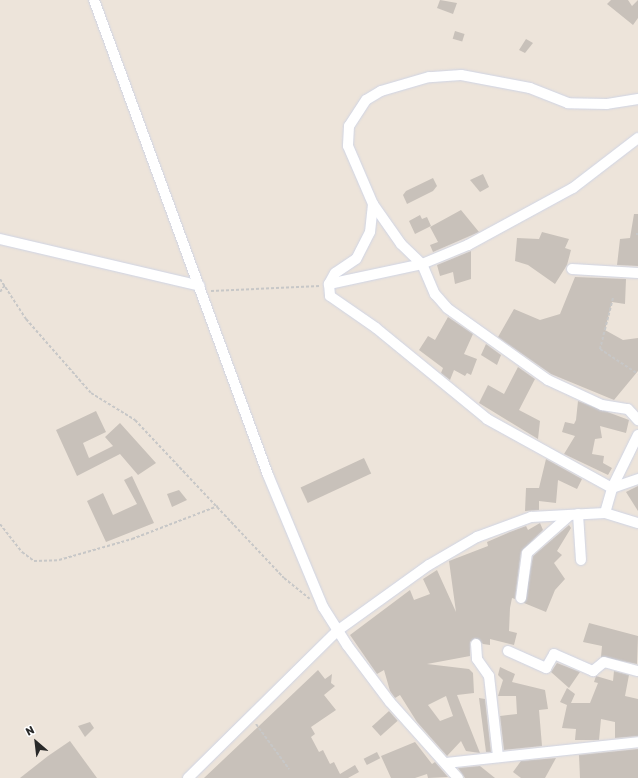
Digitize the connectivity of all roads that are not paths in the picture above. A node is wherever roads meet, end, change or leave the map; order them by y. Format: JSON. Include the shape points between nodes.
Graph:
{"nodes":[{"id":1,"x":94,"y":0,"type":"edge"},
{"id":2,"x":638,"y":99,"type":"edge"},
{"id":3,"x":638,"y":138,"type":"edge"},
{"id":4,"x":373,"y":204,"type":"junction"},
{"id":5,"x":0,"y":239,"type":"edge"},
{"id":6,"x":422,"y":264,"type":"junction"},
{"id":7,"x":572,"y":269,"type":"dead end"},
{"id":8,"x":638,"y":273,"type":"edge"},
{"id":9,"x":329,"y":284,"type":"junction"},
{"id":10,"x":201,"y":288,"type":"junction"},
{"id":11,"x":638,"y":420,"type":"edge"},
{"id":12,"x":638,"y":436,"type":"edge"},
{"id":13,"x":638,"y":479,"type":"edge"},
{"id":14,"x":612,"y":488,"type":"junction"},
{"id":15,"x":605,"y":513,"type":"junction"},
{"id":16,"x":574,"y":515,"type":"junction"},
{"id":17,"x":638,"y":523,"type":"edge"},
{"id":18,"x":581,"y":560,"type":"dead end"},
{"id":19,"x":521,"y":598,"type":"dead end"},
{"id":20,"x":337,"y":631,"type":"junction"},
{"id":21,"x":476,"y":644,"type":"dead end"},
{"id":22,"x":508,"y":651,"type":"dead end"},
{"id":23,"x":638,"y":671,"type":"edge"},
{"id":24,"x":638,"y":742,"type":"edge"},
{"id":25,"x":498,"y":756,"type":"junction"},
{"id":26,"x":446,"y":763,"type":"junction"},
{"id":27,"x":188,"y":778,"type":"edge"},
{"id":28,"x":458,"y":778,"type":"edge"}],
"edges":[{"from":1,"to":10,"type":"street"},
{"from":2,"to":4,"type":"street","via":[[607,104],[568,103],[530,88],[461,75],[397,84],[366,100],[349,126],[348,146]]},
{"from":3,"to":6,"type":"street","via":[[573,188],[468,245]]},
{"from":4,"to":6,"type":"street","via":[[401,244]]},
{"from":4,"to":9,"type":"street","via":[[370,232],[359,253],[335,274]]},
{"from":5,"to":10,"type":"street"},
{"from":6,"to":9,"type":"street"},
{"from":6,"to":11,"type":"street","via":[[441,303],[528,367],[571,392],[602,405],[628,409]]},
{"from":7,"to":8,"type":"street"},
{"from":9,"to":14,"type":"street","via":[[330,296],[376,328],[486,418]]},
{"from":10,"to":20,"type":"street","via":[[268,475],[324,607]]},
{"from":12,"to":14,"type":"street"},
{"from":13,"to":14,"type":"street"},
{"from":14,"to":15,"type":"street"},
{"from":15,"to":16,"type":"street"},
{"from":15,"to":17,"type":"street"},
{"from":16,"to":18,"type":"street"},
{"from":16,"to":19,"type":"street","via":[[528,553]]},
{"from":16,"to":20,"type":"street","via":[[531,517],[477,537],[429,564]]},
{"from":20,"to":26,"type":"street","via":[[390,702]]},
{"from":20,"to":27,"type":"street","via":[[249,715]]},
{"from":21,"to":25,"type":"street","via":[[477,659],[489,676]]},
{"from":22,"to":23,"type":"street","via":[[546,668],[554,654],[593,671],[604,662]]},
{"from":24,"to":25,"type":"street"},
{"from":25,"to":26,"type":"street"},
{"from":26,"to":28,"type":"street"}]}
